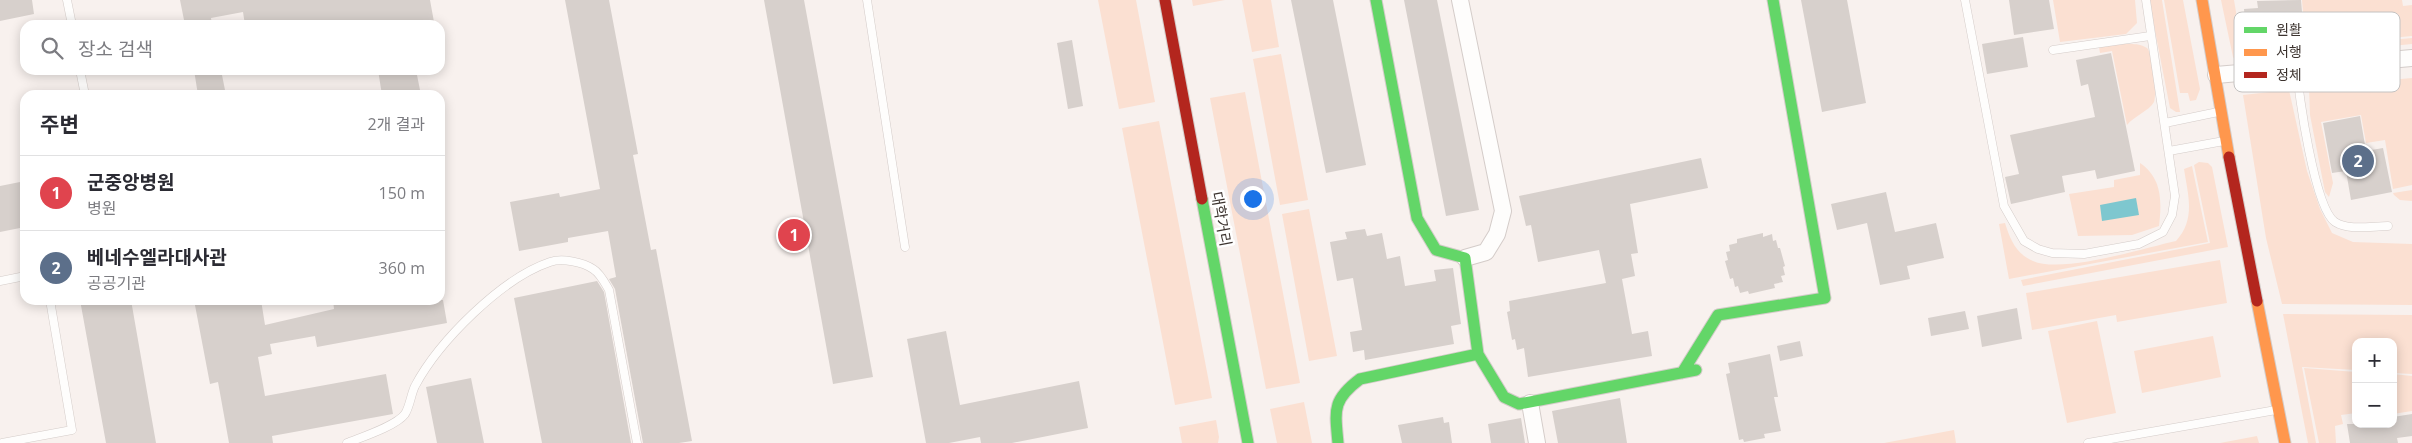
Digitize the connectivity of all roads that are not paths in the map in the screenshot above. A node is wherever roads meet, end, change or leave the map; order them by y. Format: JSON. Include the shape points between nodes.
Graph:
{"nodes":[{"id":1,"x":67,"y":0,"type":"edge"},
{"id":2,"x":867,"y":0,"type":"edge"},
{"id":3,"x":1165,"y":0,"type":"edge"},
{"id":4,"x":1376,"y":0,"type":"edge"},
{"id":5,"x":1460,"y":0,"type":"edge"},
{"id":6,"x":1773,"y":0,"type":"edge"},
{"id":7,"x":1965,"y":0,"type":"edge"},
{"id":8,"x":2146,"y":0,"type":"edge"},
{"id":9,"x":2202,"y":0,"type":"edge"},
{"id":10,"x":71,"y":20,"type":"edge"},
{"id":11,"x":2150,"y":36,"type":"junction"},
{"id":12,"x":2053,"y":50,"type":"dead end"},
{"id":13,"x":2234,"y":73,"type":"edge"},
{"id":14,"x":81,"y":75,"type":"edge"},
{"id":15,"x":2216,"y":75,"type":"junction"},
{"id":16,"x":84,"y":90,"type":"edge"},
{"id":17,"x":2299,"y":92,"type":"edge"},
{"id":18,"x":2220,"y":112,"type":"junction"},
{"id":19,"x":2165,"y":124,"type":"junction"},
{"id":20,"x":2226,"y":140,"type":"junction"},
{"id":21,"x":2169,"y":151,"type":"junction"},
{"id":22,"x":2388,"y":226,"type":"dead end"},
{"id":23,"x":905,"y":247,"type":"dead end"},
{"id":24,"x":1466,"y":258,"type":"junction"},
{"id":25,"x":20,"y":277,"type":"edge"},
{"id":26,"x":0,"y":281,"type":"edge"},
{"id":27,"x":51,"y":305,"type":"edge"},
{"id":28,"x":1478,"y":354,"type":"junction"},
{"id":29,"x":1699,"y":370,"type":"dead end"},
{"id":30,"x":1682,"y":373,"type":"junction"},
{"id":31,"x":1530,"y":402,"type":"junction"},
{"id":32,"x":2279,"y":409,"type":"junction"},
{"id":33,"x":2,"y":443,"type":"edge"},
{"id":34,"x":347,"y":443,"type":"edge"},
{"id":35,"x":637,"y":443,"type":"edge"},
{"id":36,"x":1248,"y":443,"type":"edge"},
{"id":37,"x":1338,"y":443,"type":"edge"},
{"id":38,"x":1537,"y":443,"type":"edge"},
{"id":39,"x":2088,"y":443,"type":"edge"},
{"id":40,"x":2285,"y":443,"type":"edge"}],
"edges":[{"from":1,"to":10,"type":"lane"},
{"from":2,"to":23,"type":"lane"},
{"from":3,"to":36,"type":"street","name":"대학거리"},
{"from":4,"to":24,"type":"street","via":[[1417,218],[1436,250]]},
{"from":5,"to":24,"type":"street","via":[[1503,211],[1497,234],[1486,252]]},
{"from":6,"to":30,"type":"street","via":[[1825,298],[1718,315]]},
{"from":7,"to":21,"type":"lane","via":[[2004,206],[2024,241],[2052,253],[2084,254],[2139,244],[2163,232],[2172,216],[2175,196]]},
{"from":8,"to":11,"type":"lane"},
{"from":9,"to":15,"type":"street"},
{"from":11,"to":12,"type":"lane"},
{"from":11,"to":19,"type":"lane"},
{"from":13,"to":15,"type":"street"},
{"from":14,"to":16,"type":"lane"},
{"from":15,"to":18,"type":"street"},
{"from":17,"to":22,"type":"lane","via":[[2313,167],[2326,208],[2334,221],[2345,226]]},
{"from":18,"to":19,"type":"lane"},
{"from":18,"to":20,"type":"street"},
{"from":19,"to":21,"type":"lane"},
{"from":20,"to":21,"type":"lane"},
{"from":20,"to":32,"type":"street"},
{"from":24,"to":28,"type":"street"},
{"from":25,"to":26,"type":"lane"},
{"from":27,"to":33,"type":"lane","via":[[72,430]]},
{"from":28,"to":31,"type":"street","via":[[1504,397],[1519,404]]},
{"from":28,"to":37,"type":"street","via":[[1360,379],[1344,391],[1335,411]]},
{"from":29,"to":30,"type":"street"},
{"from":30,"to":31,"type":"street"},
{"from":31,"to":38,"type":"street"},
{"from":32,"to":39,"type":"lane"},
{"from":32,"to":40,"type":"street"},
{"from":34,"to":35,"type":"lane","via":[[404,415],[415,386],[464,322],[517,278],[551,261],[580,262],[596,270],[610,290]]}]}
